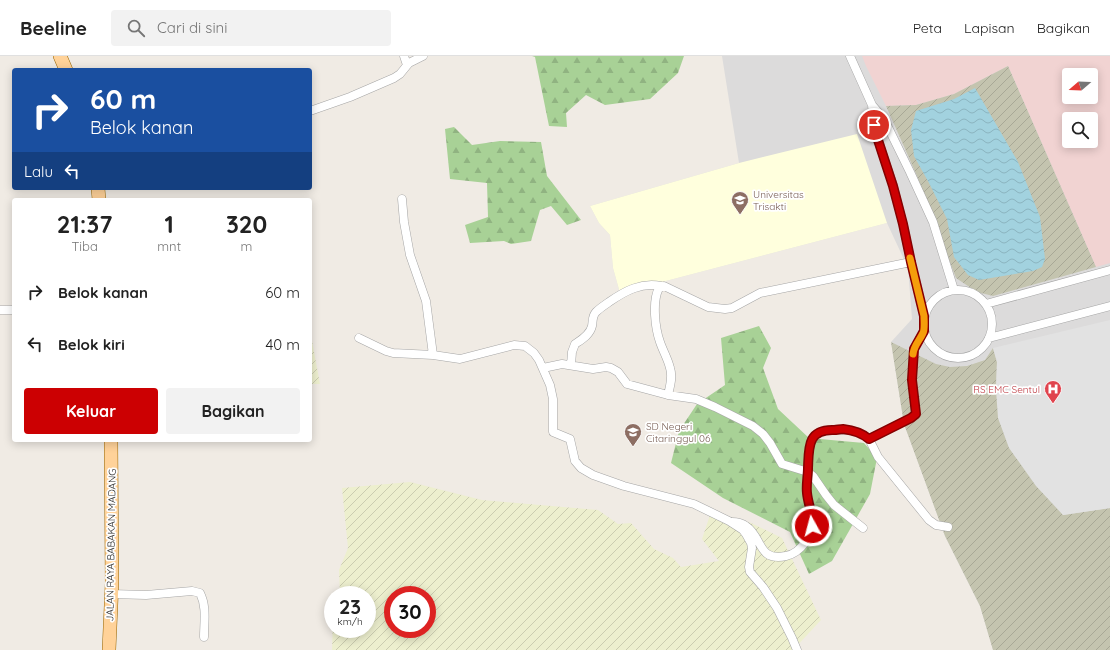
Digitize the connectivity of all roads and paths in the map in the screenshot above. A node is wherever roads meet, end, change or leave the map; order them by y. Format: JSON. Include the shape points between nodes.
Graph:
{"nodes":[{"id":1,"x":60,"y":56,"type":"edge"},
{"id":2,"x":404,"y":56,"type":"edge"},
{"id":3,"x":423,"y":56,"type":"edge"},
{"id":4,"x":850,"y":56,"type":"edge"},
{"id":5,"x":407,"y":65,"type":"junction"},
{"id":6,"x":65,"y":68,"type":"edge"},
{"id":7,"x":872,"y":106,"type":"junction"},
{"id":8,"x":312,"y":110,"type":"edge"},
{"id":9,"x":402,"y":199,"type":"dead end"},
{"id":10,"x":911,"y":262,"type":"junction"},
{"id":11,"x":1110,"y":270,"type":"edge"},
{"id":12,"x":661,"y":286,"type":"junction"},
{"id":13,"x":954,"y":290,"type":"junction"},
{"id":14,"x":986,"y":304,"type":"junction"},
{"id":15,"x":1110,"y":306,"type":"edge"},
{"id":16,"x":0,"y":310,"type":"edge"},
{"id":17,"x":12,"y":310,"type":"edge"},
{"id":18,"x":924,"y":316,"type":"junction"},
{"id":19,"x":924,"y":331,"type":"junction"},
{"id":20,"x":359,"y":338,"type":"dead end"},
{"id":21,"x":989,"y":338,"type":"junction"},
{"id":22,"x":433,"y":355,"type":"junction"},
{"id":23,"x":571,"y":365,"type":"junction"},
{"id":24,"x":543,"y":368,"type":"junction"},
{"id":25,"x":668,"y":395,"type":"junction"},
{"id":26,"x":869,"y":439,"type":"junction"},
{"id":27,"x":111,"y":442,"type":"edge"},
{"id":28,"x":808,"y":472,"type":"junction"},
{"id":29,"x":729,"y":521,"type":"junction"},
{"id":30,"x":948,"y":527,"type":"dead end"},
{"id":31,"x":863,"y":528,"type":"dead end"},
{"id":32,"x":111,"y":594,"type":"junction"},
{"id":33,"x":204,"y":636,"type":"dead end"},
{"id":34,"x":109,"y":650,"type":"edge"},
{"id":35,"x":797,"y":650,"type":"edge"}],
"edges":[{"from":1,"to":6,"type":"main road"},
{"from":2,"to":5,"type":"street"},
{"from":3,"to":5,"type":"street"},
{"from":4,"to":7,"type":"street"},
{"from":5,"to":8,"type":"street","via":[[394,78]]},
{"from":7,"to":10,"type":"street","via":[[877,137],[893,186]]},
{"from":7,"to":13,"type":"street","via":[[884,119],[930,215]]},
{"from":9,"to":22,"type":"street","via":[[410,255],[426,301]]},
{"from":10,"to":12,"type":"street","via":[[760,293],[732,308],[725,309],[708,307]]},
{"from":10,"to":18,"type":"street"},
{"from":11,"to":14,"type":"street"},
{"from":12,"to":23,"type":"street","via":[[640,286],[623,293],[598,310],[592,328],[575,344]]},
{"from":12,"to":25,"type":"street","via":[[656,296],[656,322],[657,333],[671,369]]},
{"from":13,"to":14,"type":"street","via":[[975,294]]},
{"from":13,"to":18,"type":"street","via":[[935,298]]},
{"from":14,"to":21,"type":"street","via":[[992,324]]},
{"from":15,"to":21,"type":"street"},
{"from":16,"to":17,"type":"street"},
{"from":18,"to":19,"type":"street"},
{"from":19,"to":21,"type":"street","via":[[935,350],[954,358],[975,354]]},
{"from":19,"to":26,"type":"street","via":[[914,349],[912,380],[916,414]]},
{"from":20,"to":22,"type":"street","via":[[393,353]]},
{"from":22,"to":24,"type":"street","via":[[460,359],[514,345],[525,346],[534,353]]},
{"from":23,"to":24,"type":"street","via":[[558,364]]},
{"from":23,"to":25,"type":"street","via":[[594,369],[611,368],[618,372],[627,384]]},
{"from":24,"to":29,"type":"street","via":[[552,391],[553,432],[570,439],[576,461],[581,468],[624,486],[694,504]]},
{"from":25,"to":28,"type":"street","via":[[696,399],[724,410],[763,434],[782,464]]},
{"from":26,"to":28,"type":"street","via":[[843,429],[821,431],[809,444]]},
{"from":26,"to":30,"type":"street","via":[[882,462],[928,520],[936,525]]},
{"from":27,"to":32,"type":"main road","name":"JALAN RAYA BABAKAN MADANG"},
{"from":28,"to":29,"type":"street","via":[[807,492],[813,519],[812,526],[804,543],[793,554],[780,557],[766,553],[747,526]]},
{"from":28,"to":31,"type":"street","via":[[834,505]]},
{"from":29,"to":35,"type":"street","via":[[743,530],[749,538],[752,548],[750,572],[777,608]]},
{"from":32,"to":33,"type":"street","via":[[200,593],[204,611]]},
{"from":32,"to":34,"type":"main road","name":"JALAN RAYA BABAKAN MADANG"}]}
